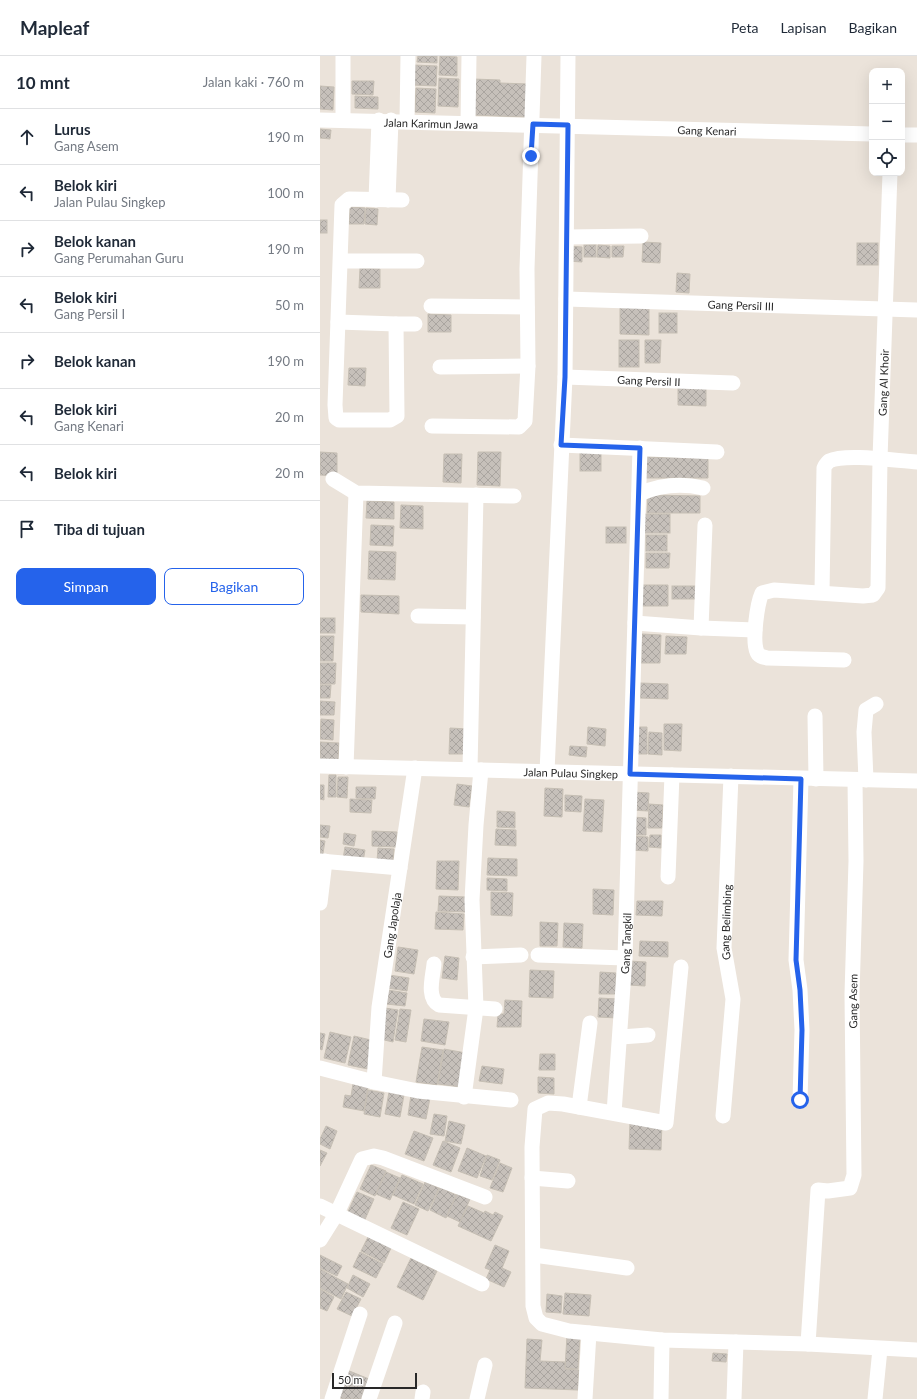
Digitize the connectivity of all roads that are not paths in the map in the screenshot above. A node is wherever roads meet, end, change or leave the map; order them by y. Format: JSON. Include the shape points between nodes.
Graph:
{"nodes":[{"id":1,"x":337,"y":56,"type":"edge"},
{"id":2,"x":343,"y":56,"type":"edge"},
{"id":3,"x":408,"y":56,"type":"edge"},
{"id":4,"x":469,"y":56,"type":"edge"},
{"id":5,"x":534,"y":56,"type":"edge"},
{"id":6,"x":568,"y":56,"type":"edge"},
{"id":7,"x":320,"y":120,"type":"edge"},
{"id":8,"x":343,"y":120,"type":"junction"},
{"id":9,"x":385,"y":120,"type":"junction"},
{"id":10,"x":407,"y":120,"type":"junction"},
{"id":11,"x":468,"y":122,"type":"junction"},
{"id":12,"x":537,"y":125,"type":"junction"},
{"id":13,"x":563,"y":125,"type":"junction"},
{"id":14,"x":869,"y":134,"type":"edge"},
{"id":15,"x":905,"y":135,"type":"edge"},
{"id":16,"x":917,"y":135,"type":"edge"},
{"id":17,"x":890,"y":176,"type":"edge"},
{"id":18,"x":641,"y":236,"type":"dead end"},
{"id":19,"x":567,"y":237,"type":"junction"},
{"id":20,"x":341,"y":261,"type":"junction"},
{"id":21,"x":416,"y":261,"type":"dead end"},
{"id":22,"x":566,"y":299,"type":"junction"},
{"id":23,"x":431,"y":306,"type":"dead end"},
{"id":24,"x":527,"y":307,"type":"junction"},
{"id":25,"x":885,"y":309,"type":"junction"},
{"id":26,"x":917,"y":310,"type":"edge"},
{"id":27,"x":338,"y":322,"type":"junction"},
{"id":28,"x":396,"y":324,"type":"junction"},
{"id":29,"x":416,"y":324,"type":"dead end"},
{"id":30,"x":528,"y":366,"type":"junction"},
{"id":31,"x":440,"y":367,"type":"dead end"},
{"id":32,"x":565,"y":377,"type":"junction"},
{"id":33,"x":733,"y":383,"type":"dead end"},
{"id":34,"x":432,"y":426,"type":"dead end"},
{"id":35,"x":561,"y":445,"type":"junction"},
{"id":36,"x":640,"y":448,"type":"junction"},
{"id":37,"x":718,"y":452,"type":"dead end"},
{"id":38,"x":880,"y":459,"type":"junction"},
{"id":39,"x":917,"y":462,"type":"edge"},
{"id":40,"x":333,"y":479,"type":"dead end"},
{"id":41,"x":703,"y":488,"type":"dead end"},
{"id":42,"x":356,"y":493,"type":"junction"},
{"id":43,"x":639,"y":494,"type":"junction"},
{"id":44,"x":476,"y":495,"type":"junction"},
{"id":45,"x":514,"y":496,"type":"dead end"},
{"id":46,"x":705,"y":526,"type":"dead end"},
{"id":47,"x":822,"y":592,"type":"junction"},
{"id":48,"x":418,"y":616,"type":"dead end"},
{"id":49,"x":474,"y":617,"type":"junction"},
{"id":50,"x":635,"y":624,"type":"junction"},
{"id":51,"x":701,"y":628,"type":"junction"},
{"id":52,"x":755,"y":630,"type":"junction"},
{"id":53,"x":844,"y":660,"type":"dead end"},
{"id":54,"x":876,"y":704,"type":"dead end"},
{"id":55,"x":815,"y":716,"type":"dead end"},
{"id":56,"x":320,"y":766,"type":"edge"},
{"id":57,"x":346,"y":767,"type":"junction"},
{"id":58,"x":415,"y":768,"type":"junction"},
{"id":59,"x":476,"y":769,"type":"junction"},
{"id":60,"x":545,"y":771,"type":"junction"},
{"id":61,"x":630,"y":774,"type":"junction"},
{"id":62,"x":672,"y":775,"type":"junction"},
{"id":63,"x":731,"y":776,"type":"junction"},
{"id":64,"x":808,"y":779,"type":"junction"},
{"id":65,"x":861,"y":780,"type":"junction"},
{"id":66,"x":917,"y":781,"type":"edge"},
{"id":67,"x":323,"y":861,"type":"edge"},
{"id":68,"x":400,"y":868,"type":"junction"},
{"id":69,"x":668,"y":877,"type":"dead end"},
{"id":70,"x":320,"y":904,"type":"edge"},
{"id":71,"x":538,"y":954,"type":"dead end"},
{"id":72,"x":521,"y":955,"type":"dead end"},
{"id":73,"x":473,"y":957,"type":"junction"},
{"id":74,"x":625,"y":958,"type":"junction"},
{"id":75,"x":434,"y":964,"type":"dead end"},
{"id":76,"x":681,"y":967,"type":"dead end"},
{"id":77,"x":476,"y":1008,"type":"junction"},
{"id":78,"x":495,"y":1009,"type":"dead end"},
{"id":79,"x":590,"y":1022,"type":"dead end"},
{"id":80,"x":648,"y":1035,"type":"dead end"},
{"id":81,"x":621,"y":1037,"type":"junction"},
{"id":82,"x":320,"y":1068,"type":"edge"},
{"id":83,"x":374,"y":1082,"type":"junction"},
{"id":84,"x":464,"y":1096,"type":"junction"},
{"id":85,"x":511,"y":1100,"type":"dead end"},
{"id":86,"x":800,"y":1100,"type":"dead end"},
{"id":87,"x":579,"y":1107,"type":"junction"},
{"id":88,"x":614,"y":1113,"type":"junction"},
{"id":89,"x":723,"y":1116,"type":"dead end"},
{"id":90,"x":532,"y":1178,"type":"junction"},
{"id":91,"x":568,"y":1181,"type":"dead end"},
{"id":92,"x":484,"y":1197,"type":"dead end"},
{"id":93,"x":320,"y":1206,"type":"edge"},
{"id":94,"x":337,"y":1213,"type":"junction"},
{"id":95,"x":320,"y":1240,"type":"edge"},
{"id":96,"x":534,"y":1255,"type":"junction"},
{"id":97,"x":627,"y":1268,"type":"dead end"},
{"id":98,"x":482,"y":1284,"type":"dead end"},
{"id":99,"x":360,"y":1314,"type":"dead end"},
{"id":100,"x":395,"y":1323,"type":"dead end"},
{"id":101,"x":589,"y":1333,"type":"junction"},
{"id":102,"x":662,"y":1340,"type":"junction"},
{"id":103,"x":736,"y":1342,"type":"junction"},
{"id":104,"x":808,"y":1344,"type":"junction"},
{"id":105,"x":880,"y":1349,"type":"junction"},
{"id":106,"x":917,"y":1350,"type":"edge"},
{"id":107,"x":485,"y":1365,"type":"dead end"},
{"id":108,"x":332,"y":1399,"type":"edge"},
{"id":109,"x":369,"y":1399,"type":"edge"},
{"id":110,"x":477,"y":1399,"type":"edge"},
{"id":111,"x":585,"y":1399,"type":"edge"},
{"id":112,"x":661,"y":1399,"type":"edge"},
{"id":113,"x":734,"y":1399,"type":"edge"},
{"id":114,"x":875,"y":1399,"type":"edge"}],
"edges":[{"from":1,"to":2,"type":"street"},
{"from":2,"to":8,"type":"street"},
{"from":3,"to":10,"type":"street"},
{"from":4,"to":11,"type":"street"},
{"from":5,"to":12,"type":"street"},
{"from":6,"to":13,"type":"street"},
{"from":7,"to":8,"type":"street","name":"Jalan Karimun Jawa"},
{"from":8,"to":9,"type":"street","name":"Jalan Karimun Jawa"},
{"from":9,"to":10,"type":"street","name":"Jalan Karimun Jawa"},
{"from":9,"to":20,"type":"street","via":[[389,200],[349,199],[342,205]]},
{"from":10,"to":11,"type":"street","name":"Jalan Karimun Jawa"},
{"from":11,"to":12,"type":"street","name":"Jalan Karimun Jawa"},
{"from":12,"to":13,"type":"street","name":"Gang Kenari"},
{"from":12,"to":24,"type":"street"},
{"from":13,"to":14,"type":"street","name":"Gang Kenari"},
{"from":13,"to":19,"type":"street"},
{"from":15,"to":16,"type":"street"},
{"from":17,"to":25,"type":"street","name":"Gang Al Khoir"},
{"from":18,"to":19,"type":"street"},
{"from":19,"to":22,"type":"street"},
{"from":20,"to":21,"type":"street"},
{"from":20,"to":27,"type":"street"},
{"from":22,"to":25,"type":"street","name":"Gang Persil III"},
{"from":22,"to":32,"type":"street"},
{"from":23,"to":24,"type":"street"},
{"from":24,"to":30,"type":"street"},
{"from":25,"to":26,"type":"street","name":"Gang Persil III"},
{"from":25,"to":38,"type":"street","name":"Gang Al Khoir"},
{"from":27,"to":28,"type":"street"},
{"from":27,"to":28,"type":"street","via":[[335,405],[336,418],[339,420],[390,420],[397,416]]},
{"from":28,"to":29,"type":"street"},
{"from":30,"to":31,"type":"street"},
{"from":30,"to":34,"type":"street","via":[[525,421],[522,426]]},
{"from":32,"to":33,"type":"street","name":"Gang Persil II"},
{"from":32,"to":35,"type":"street"},
{"from":35,"to":36,"type":"street"},
{"from":35,"to":60,"type":"street"},
{"from":36,"to":37,"type":"street"},
{"from":36,"to":43,"type":"street","name":"Gang Tangkil"},
{"from":38,"to":39,"type":"street"},
{"from":38,"to":47,"type":"street","via":[[843,458],[830,461],[824,468]]},
{"from":38,"to":47,"type":"street","name":"Gang Al Khoir","via":[[878,588],[873,595],[863,596]]},
{"from":40,"to":42,"type":"street"},
{"from":41,"to":43,"type":"street","via":[[671,484]]},
{"from":42,"to":44,"type":"street"},
{"from":42,"to":57,"type":"street"},
{"from":43,"to":50,"type":"street","name":"Gang Tangkil"},
{"from":44,"to":45,"type":"street"},
{"from":44,"to":49,"type":"street"},
{"from":46,"to":51,"type":"street"},
{"from":47,"to":52,"type":"street","via":[[774,590],[762,593]]},
{"from":48,"to":49,"type":"street"},
{"from":49,"to":59,"type":"street"},
{"from":50,"to":51,"type":"street"},
{"from":50,"to":61,"type":"street","name":"Gang Tangkil"},
{"from":51,"to":52,"type":"street"},
{"from":52,"to":53,"type":"street","via":[[756,651],[760,656]]},
{"from":54,"to":65,"type":"street","via":[[866,710]]},
{"from":55,"to":64,"type":"street"},
{"from":56,"to":57,"type":"street","name":"Jalan Pulau Singkep"},
{"from":57,"to":58,"type":"street","name":"Jalan Pulau Singkep"},
{"from":58,"to":59,"type":"street","name":"Jalan Pulau Singkep"},
{"from":58,"to":68,"type":"street","name":"Gang Japolaja"},
{"from":59,"to":60,"type":"street","name":"Jalan Pulau Singkep"},
{"from":59,"to":73,"type":"street"},
{"from":60,"to":61,"type":"street","name":"Jalan Pulau Singkep"},
{"from":61,"to":62,"type":"street","name":"Jalan Pulau Singkep"},
{"from":61,"to":74,"type":"street","name":"Gang Tangkil"},
{"from":62,"to":63,"type":"street","name":"Jalan Pulau Singkep"},
{"from":62,"to":69,"type":"street"},
{"from":63,"to":64,"type":"street","name":"Jalan Pulau Singkep"},
{"from":63,"to":89,"type":"street","name":"Gang Belimbing","via":[[724,948],[733,999]]},
{"from":64,"to":65,"type":"street","name":"Jalan Pulau Singkep"},
{"from":64,"to":86,"type":"street","via":[[796,955],[802,1030]]},
{"from":65,"to":66,"type":"street","name":"Jalan Pulau Singkep"},
{"from":65,"to":104,"type":"street","name":"Gang Asem","via":[[852,994],[854,1175],[850,1188],[818,1190]]},
{"from":67,"to":68,"type":"street"},
{"from":67,"to":70,"type":"street"},
{"from":68,"to":83,"type":"street","name":"Gang Japolaja","via":[[378,1019]]},
{"from":71,"to":74,"type":"street"},
{"from":72,"to":73,"type":"street"},
{"from":73,"to":77,"type":"street"},
{"from":74,"to":81,"type":"street","name":"Gang Tangkil"},
{"from":75,"to":77,"type":"street","via":[[431,996],[435,1003]]},
{"from":76,"to":88,"type":"street","via":[[666,1123]]},
{"from":77,"to":78,"type":"street"},
{"from":77,"to":84,"type":"street"},
{"from":79,"to":87,"type":"street"},
{"from":80,"to":81,"type":"street"},
{"from":81,"to":88,"type":"street","name":"Gang Tangkil"},
{"from":82,"to":83,"type":"street"},
{"from":83,"to":84,"type":"street","via":[[418,1091]]},
{"from":84,"to":85,"type":"street"},
{"from":87,"to":88,"type":"street"},
{"from":87,"to":90,"type":"street","via":[[548,1103],[535,1109]]},
{"from":90,"to":91,"type":"street"},
{"from":90,"to":96,"type":"street"},
{"from":92,"to":94,"type":"street","via":[[383,1158],[367,1156],[362,1159]]},
{"from":93,"to":94,"type":"street"},
{"from":94,"to":95,"type":"street"},
{"from":94,"to":98,"type":"street"},
{"from":96,"to":97,"type":"street"},
{"from":96,"to":101,"type":"street","via":[[533,1306],[536,1318],[552,1328]]},
{"from":99,"to":108,"type":"street"},
{"from":100,"to":109,"type":"street"},
{"from":101,"to":102,"type":"street"},
{"from":101,"to":111,"type":"street"},
{"from":102,"to":103,"type":"street"},
{"from":102,"to":112,"type":"street"},
{"from":103,"to":104,"type":"street"},
{"from":103,"to":113,"type":"street"},
{"from":104,"to":105,"type":"street"},
{"from":105,"to":106,"type":"street"},
{"from":105,"to":114,"type":"street"},
{"from":107,"to":110,"type":"street"}]}
